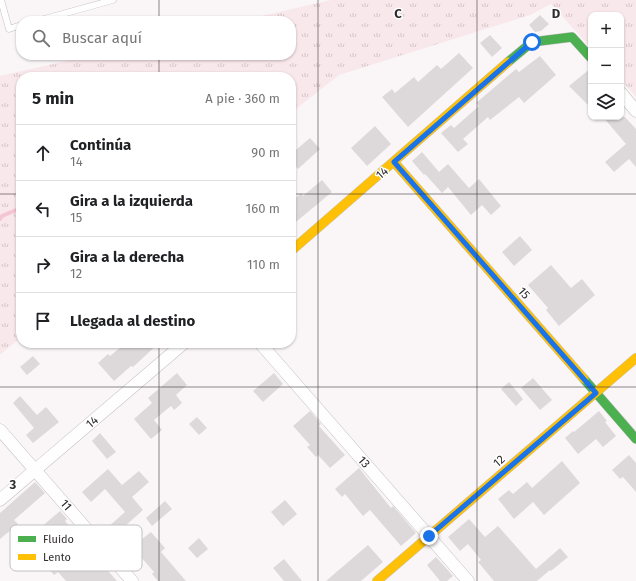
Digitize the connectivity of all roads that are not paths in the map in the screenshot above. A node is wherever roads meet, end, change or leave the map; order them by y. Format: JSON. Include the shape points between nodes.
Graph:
{"nodes":[{"id":1,"x":1,"y":0,"type":"edge"},
{"id":2,"x":113,"y":0,"type":"edge"},
{"id":3,"x":55,"y":16,"type":"edge"},
{"id":4,"x":16,"y":27,"type":"edge"},
{"id":5,"x":588,"y":55,"type":"edge"},
{"id":6,"x":624,"y":97,"type":"edge"},
{"id":7,"x":636,"y":111,"type":"edge"},
{"id":8,"x":394,"y":162,"type":"junction"},
{"id":9,"x":296,"y":247,"type":"edge"},
{"id":10,"x":178,"y":348,"type":"edge"},
{"id":11,"x":264,"y":348,"type":"edge"},
{"id":12,"x":636,"y":358,"type":"edge"},
{"id":13,"x":596,"y":393,"type":"junction"},
{"id":14,"x":0,"y":430,"type":"edge"},
{"id":15,"x":636,"y":439,"type":"edge"},
{"id":16,"x":36,"y":470,"type":"junction"},
{"id":17,"x":0,"y":500,"type":"edge"},
{"id":18,"x":84,"y":525,"type":"edge"},
{"id":19,"x":429,"y":536,"type":"junction"},
{"id":20,"x":123,"y":571,"type":"edge"},
{"id":21,"x":132,"y":581,"type":"edge"},
{"id":22,"x":377,"y":581,"type":"edge"},
{"id":23,"x":468,"y":581,"type":"edge"}],
"edges":[{"from":1,"to":4,"type":"lane","via":[[9,29]]},
{"from":2,"to":3,"type":"lane"},
{"from":5,"to":8,"type":"street","name":"14","via":[[572,36],[532,42]]},
{"from":6,"to":7,"type":"street"},
{"from":8,"to":9,"type":"street","name":"14"},
{"from":8,"to":13,"type":"street","name":"15"},
{"from":10,"to":16,"type":"street","name":"14"},
{"from":11,"to":19,"type":"street","name":"13"},
{"from":12,"to":13,"type":"street","name":"12"},
{"from":13,"to":15,"type":"street","name":"15"},
{"from":13,"to":19,"type":"street","name":"12"},
{"from":14,"to":16,"type":"street","name":"11"},
{"from":16,"to":17,"type":"street","name":"14"},
{"from":16,"to":18,"type":"street","name":"11"},
{"from":19,"to":22,"type":"street","name":"12"},
{"from":19,"to":23,"type":"street","name":"13"},
{"from":20,"to":21,"type":"street","name":"11"}]}
